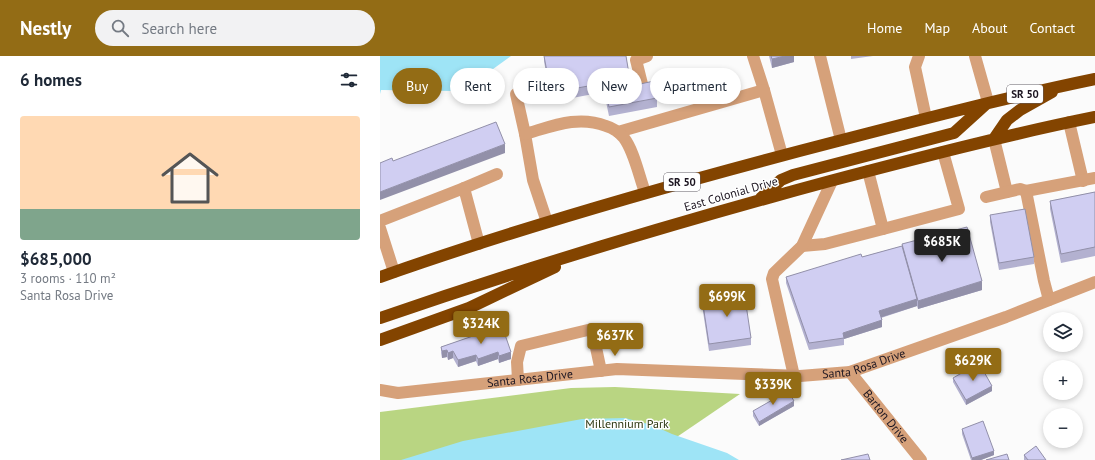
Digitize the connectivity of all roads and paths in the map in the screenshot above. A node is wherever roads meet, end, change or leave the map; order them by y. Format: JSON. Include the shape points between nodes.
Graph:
{"nodes":[{"id":1,"x":647,"y":56,"type":"edge"},
{"id":2,"x":754,"y":56,"type":"edge"},
{"id":3,"x":820,"y":56,"type":"edge"},
{"id":4,"x":919,"y":56,"type":"edge"},
{"id":5,"x":975,"y":56,"type":"edge"},
{"id":6,"x":1095,"y":79,"type":"edge"},
{"id":7,"x":1063,"y":86,"type":"junction"},
{"id":8,"x":643,"y":88,"type":"edge"},
{"id":9,"x":764,"y":90,"type":"junction"},
{"id":10,"x":988,"y":102,"type":"junction"},
{"id":11,"x":518,"y":104,"type":"edge"},
{"id":12,"x":1095,"y":117,"type":"edge"},
{"id":13,"x":926,"y":118,"type":"junction"},
{"id":14,"x":1069,"y":122,"type":"junction"},
{"id":15,"x":618,"y":132,"type":"junction"},
{"id":16,"x":525,"y":134,"type":"junction"},
{"id":17,"x":994,"y":139,"type":"junction"},
{"id":18,"x":841,"y":140,"type":"junction"},
{"id":19,"x":943,"y":152,"type":"junction"},
{"id":20,"x":782,"y":155,"type":"junction"},
{"id":21,"x":868,"y":171,"type":"junction"},
{"id":22,"x":497,"y":174,"type":"dead end"},
{"id":23,"x":1095,"y":178,"type":"edge"},
{"id":24,"x":832,"y":181,"type":"junction"},
{"id":25,"x":1082,"y":181,"type":"junction"},
{"id":26,"x":464,"y":188,"type":"junction"},
{"id":27,"x":645,"y":192,"type":"junction"},
{"id":28,"x":1007,"y":192,"type":"junction"},
{"id":29,"x":1026,"y":192,"type":"junction"},
{"id":30,"x":986,"y":197,"type":"dead end"},
{"id":31,"x":759,"y":201,"type":"junction"},
{"id":32,"x":380,"y":221,"type":"edge"},
{"id":33,"x":547,"y":222,"type":"junction"},
{"id":34,"x":380,"y":228,"type":"edge"},
{"id":35,"x":883,"y":229,"type":"junction"},
{"id":36,"x":479,"y":244,"type":"junction"},
{"id":37,"x":802,"y":246,"type":"junction"},
{"id":38,"x":598,"y":247,"type":"junction"},
{"id":39,"x":394,"y":272,"type":"junction"},
{"id":40,"x":380,"y":277,"type":"edge"},
{"id":41,"x":1095,"y":282,"type":"edge"},
{"id":42,"x":1049,"y":300,"type":"junction"},
{"id":43,"x":380,"y":318,"type":"edge"},
{"id":44,"x":380,"y":340,"type":"edge"},
{"id":45,"x":601,"y":371,"type":"junction"},
{"id":46,"x":850,"y":372,"type":"junction"},
{"id":47,"x":794,"y":376,"type":"junction"},
{"id":48,"x":518,"y":380,"type":"junction"},
{"id":49,"x":380,"y":390,"type":"edge"},
{"id":50,"x":921,"y":460,"type":"edge"}],
"edges":[{"from":1,"to":8,"type":"street","via":[[636,60]]},
{"from":2,"to":9,"type":"street"},
{"from":3,"to":18,"type":"street"},
{"from":4,"to":13,"type":"street","via":[[915,67]]},
{"from":5,"to":10,"type":"street"},
{"from":6,"to":7,"type":"highway","name":"East Colonial Drive","number":"SR 50"},
{"from":7,"to":10,"type":"highway","name":"East Colonial Drive","number":"SR 50"},
{"from":7,"to":17,"type":"highway","via":[[1020,110],[1007,120]]},
{"from":9,"to":15,"type":"street"},
{"from":9,"to":20,"type":"street"},
{"from":10,"to":13,"type":"highway","name":"East Colonial Drive","number":"SR 50"},
{"from":10,"to":31,"type":"highway","via":[[954,133],[793,175],[781,180]]},
{"from":11,"to":16,"type":"street"},
{"from":12,"to":14,"type":"highway","name":"East Colonial Drive"},
{"from":13,"to":18,"type":"highway","name":"East Colonial Drive","number":"SR 50"},
{"from":14,"to":17,"type":"highway","name":"East Colonial Drive"},
{"from":14,"to":25,"type":"street"},
{"from":15,"to":16,"type":"street","via":[[583,120]]},
{"from":15,"to":27,"type":"street","via":[[628,144]]},
{"from":16,"to":33,"type":"street","via":[[533,180]]},
{"from":17,"to":19,"type":"highway","name":"East Colonial Drive"},
{"from":17,"to":28,"type":"street"},
{"from":18,"to":20,"type":"highway","name":"East Colonial Drive","number":"SR 50"},
{"from":19,"to":21,"type":"highway","name":"East Colonial Drive"},
{"from":19,"to":35,"type":"street","via":[[959,209]]},
{"from":20,"to":27,"type":"highway","name":"East Colonial Drive","number":"SR 50"},
{"from":21,"to":24,"type":"highway","name":"East Colonial Drive"},
{"from":21,"to":35,"type":"street"},
{"from":22,"to":26,"type":"street"},
{"from":23,"to":25,"type":"street"},
{"from":24,"to":31,"type":"highway","name":"East Colonial Drive"},
{"from":24,"to":37,"type":"street"},
{"from":25,"to":29,"type":"street"},
{"from":26,"to":32,"type":"street"},
{"from":26,"to":36,"type":"street"},
{"from":27,"to":33,"type":"highway","name":"East Colonial Drive","number":"SR 50"},
{"from":28,"to":29,"type":"street","via":[[1020,189]]},
{"from":28,"to":30,"type":"street"},
{"from":29,"to":42,"type":"street"},
{"from":31,"to":38,"type":"highway","name":"East Colonial Drive"},
{"from":33,"to":36,"type":"highway","name":"East Colonial Drive","number":"SR 50"},
{"from":34,"to":39,"type":"street"},
{"from":35,"to":37,"type":"street","via":[[825,244]]},
{"from":36,"to":39,"type":"highway","name":"East Colonial Drive","number":"SR 50"},
{"from":37,"to":47,"type":"street","via":[[774,273],[772,279]]},
{"from":38,"to":43,"type":"highway","name":"East Colonial Drive"},
{"from":38,"to":44,"type":"highway","via":[[469,308]]},
{"from":39,"to":40,"type":"highway","name":"East Colonial Drive","number":"SR 50"},
{"from":41,"to":42,"type":"street","name":"Santa Rosa Drive"},
{"from":42,"to":46,"type":"street","name":"Santa Rosa Drive"},
{"from":45,"to":47,"type":"street","name":"Santa Rosa Drive","via":[[618,369]]},
{"from":45,"to":48,"type":"street","name":"Santa Rosa Drive"},
{"from":45,"to":48,"type":"street","via":[[592,329],[521,346],[517,362]]},
{"from":46,"to":47,"type":"street","name":"Santa Rosa Drive"},
{"from":46,"to":50,"type":"street","name":"Barton Drive"},
{"from":48,"to":49,"type":"street","name":"Santa Rosa Drive","via":[[398,392]]}]}
